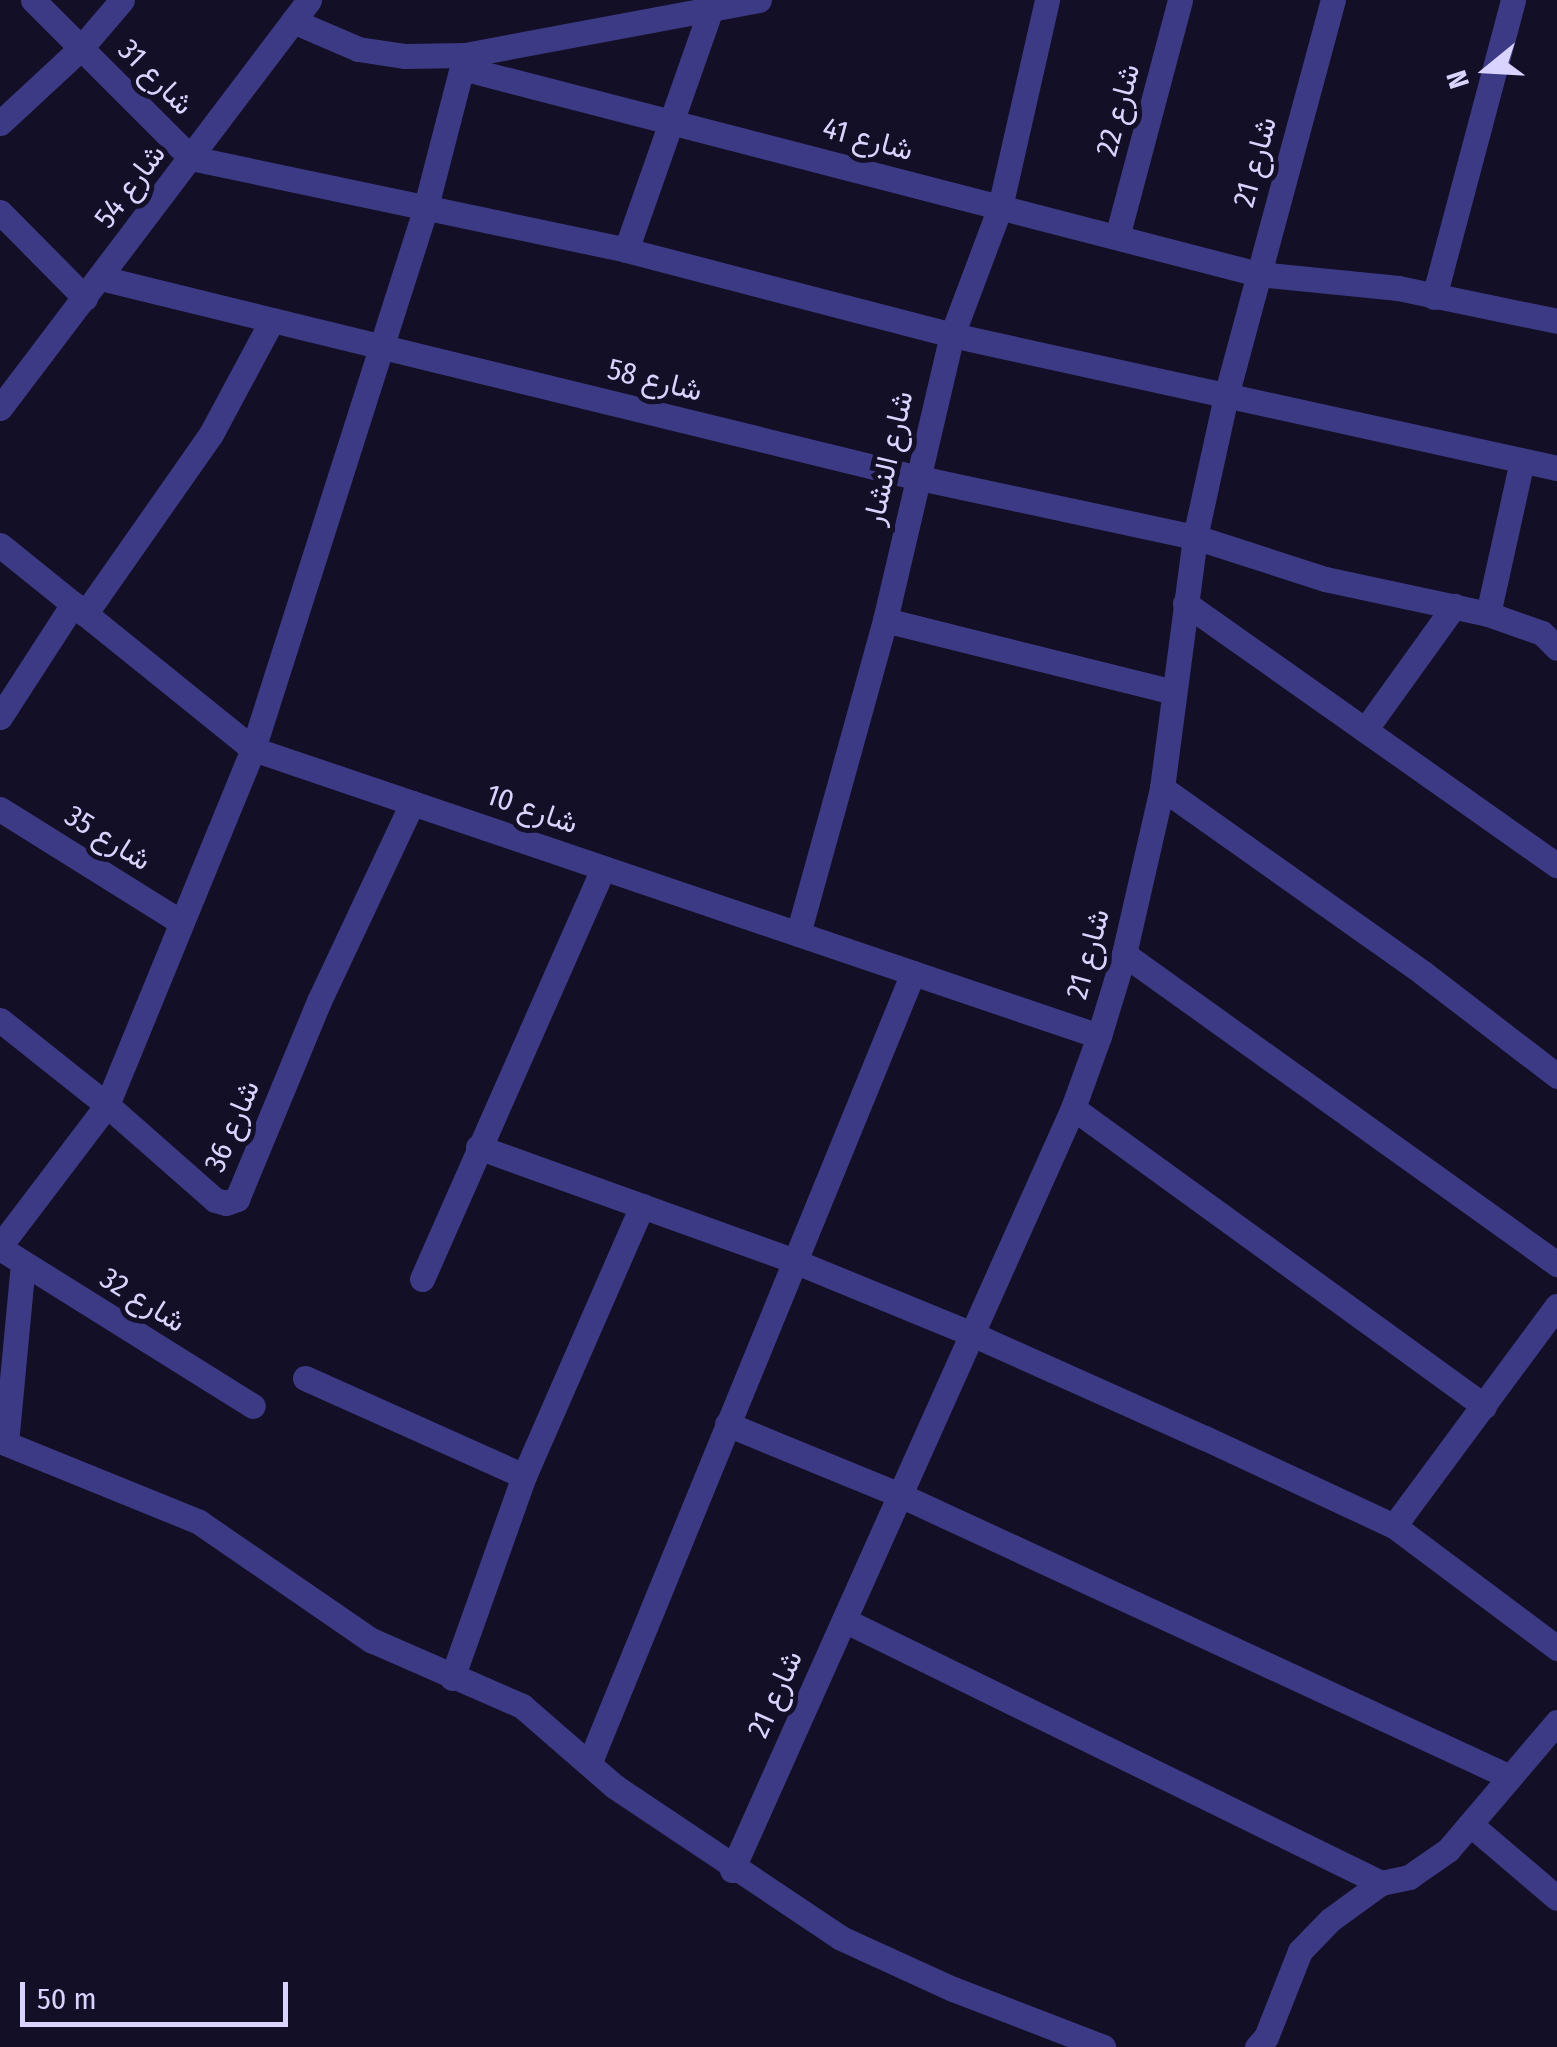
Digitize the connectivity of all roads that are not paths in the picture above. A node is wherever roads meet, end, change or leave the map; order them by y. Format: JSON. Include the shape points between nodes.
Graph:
{"nodes":[{"id":1,"x":32,"y":0,"type":"edge"},
{"id":2,"x":122,"y":0,"type":"edge"},
{"id":3,"x":308,"y":0,"type":"edge"},
{"id":4,"x":752,"y":0,"type":"edge"},
{"id":5,"x":1048,"y":0,"type":"edge"},
{"id":6,"x":1180,"y":0,"type":"edge"},
{"id":7,"x":1333,"y":0,"type":"edge"},
{"id":8,"x":1512,"y":0,"type":"edge"},
{"id":9,"x":712,"y":9,"type":"junction"},
{"id":10,"x":293,"y":21,"type":"junction"},
{"id":11,"x":81,"y":48,"type":"junction"},
{"id":12,"x":463,"y":61,"type":"junction"},
{"id":13,"x":669,"y":120,"type":"junction"},
{"id":14,"x":0,"y":123,"type":"edge"},
{"id":15,"x":191,"y":158,"type":"junction"},
{"id":16,"x":1000,"y":207,"type":"junction"},
{"id":17,"x":425,"y":210,"type":"junction"},
{"id":18,"x":0,"y":212,"type":"edge"},
{"id":19,"x":1117,"y":237,"type":"junction"},
{"id":20,"x":626,"y":250,"type":"junction"},
{"id":21,"x":1258,"y":274,"type":"junction"},
{"id":22,"x":102,"y":278,"type":"junction"},
{"id":23,"x":1434,"y":297,"type":"junction"},
{"id":24,"x":85,"y":298,"type":"junction"},
{"id":25,"x":272,"y":320,"type":"junction"},
{"id":26,"x":1557,"y":320,"type":"edge"},
{"id":27,"x":952,"y":334,"type":"junction"},
{"id":28,"x":381,"y":347,"type":"junction"},
{"id":29,"x":1226,"y":396,"type":"junction"},
{"id":30,"x":0,"y":408,"type":"edge"},
{"id":31,"x":1522,"y":461,"type":"junction"},
{"id":32,"x":1557,"y":468,"type":"edge"},
{"id":33,"x":915,"y":477,"type":"junction"},
{"id":34,"x":1195,"y":537,"type":"junction"},
{"id":35,"x":0,"y":545,"type":"edge"},
{"id":36,"x":1185,"y":602,"type":"junction"},
{"id":37,"x":1454,"y":606,"type":"junction"},
{"id":38,"x":79,"y":609,"type":"junction"},
{"id":39,"x":1488,"y":614,"type":"junction"},
{"id":40,"x":885,"y":620,"type":"junction"},
{"id":41,"x":1552,"y":638,"type":"edge"},
{"id":42,"x":1173,"y":692,"type":"junction"},
{"id":43,"x":0,"y":717,"type":"edge"},
{"id":44,"x":1365,"y":730,"type":"junction"},
{"id":45,"x":254,"y":749,"type":"junction"},
{"id":46,"x":1162,"y":788,"type":"junction"},
{"id":47,"x":412,"y":803,"type":"junction"},
{"id":48,"x":0,"y":809,"type":"edge"},
{"id":49,"x":1557,"y":865,"type":"edge"},
{"id":50,"x":604,"y":868,"type":"junction"},
{"id":51,"x":182,"y":922,"type":"junction"},
{"id":52,"x":798,"y":934,"type":"junction"},
{"id":53,"x":1124,"y":954,"type":"junction"},
{"id":54,"x":913,"y":974,"type":"junction"},
{"id":55,"x":0,"y":1020,"type":"edge"},
{"id":56,"x":1099,"y":1036,"type":"junction"},
{"id":57,"x":1557,"y":1076,"type":"edge"},
{"id":58,"x":107,"y":1105,"type":"junction"},
{"id":59,"x":1074,"y":1108,"type":"junction"},
{"id":60,"x":478,"y":1147,"type":"junction"},
{"id":61,"x":642,"y":1206,"type":"junction"},
{"id":62,"x":0,"y":1247,"type":"edge"},
{"id":63,"x":794,"y":1261,"type":"junction"},
{"id":64,"x":23,"y":1263,"type":"junction"},
{"id":65,"x":1557,"y":1264,"type":"edge"},
{"id":66,"x":422,"y":1279,"type":"dead end"},
{"id":67,"x":1557,"y":1306,"type":"edge"},
{"id":68,"x":972,"y":1334,"type":"junction"},
{"id":69,"x":305,"y":1378,"type":"dead end"},
{"id":70,"x":252,"y":1406,"type":"dead end"},
{"id":71,"x":1484,"y":1406,"type":"junction"},
{"id":72,"x":727,"y":1424,"type":"junction"},
{"id":73,"x":3,"y":1442,"type":"edge"},
{"id":74,"x":524,"y":1476,"type":"junction"},
{"id":75,"x":900,"y":1494,"type":"junction"},
{"id":76,"x":1394,"y":1526,"type":"junction"},
{"id":77,"x":844,"y":1620,"type":"junction"},
{"id":78,"x":1557,"y":1648,"type":"edge"},
{"id":79,"x":452,"y":1678,"type":"junction"},
{"id":80,"x":1557,"y":1722,"type":"edge"},
{"id":81,"x":589,"y":1764,"type":"junction"},
{"id":82,"x":1510,"y":1777,"type":"junction"},
{"id":83,"x":1470,"y":1824,"type":"junction"},
{"id":84,"x":732,"y":1870,"type":"junction"},
{"id":85,"x":1381,"y":1883,"type":"junction"},
{"id":86,"x":1557,"y":1898,"type":"edge"},
{"id":87,"x":1103,"y":2047,"type":"edge"},
{"id":88,"x":1257,"y":2047,"type":"edge"}],
"edges":[{"from":1,"to":11,"type":"street","name":"شارع 31"},
{"from":2,"to":11,"type":"street"},
{"from":3,"to":10,"type":"street","name":"شارع 54"},
{"from":4,"to":9,"type":"street"},
{"from":5,"to":16,"type":"street","name":"شارع النشار"},
{"from":6,"to":19,"type":"street","name":"شارع 22"},
{"from":7,"to":21,"type":"street","name":"شارع 21"},
{"from":8,"to":23,"type":"street"},
{"from":9,"to":12,"type":"street"},
{"from":9,"to":13,"type":"street"},
{"from":10,"to":12,"type":"street","via":[[358,49]]},
{"from":10,"to":15,"type":"street","name":"شارع 54"},
{"from":11,"to":14,"type":"street"},
{"from":11,"to":15,"type":"street","name":"شارع 31"},
{"from":12,"to":13,"type":"street","name":"شارع 41"},
{"from":12,"to":17,"type":"street"},
{"from":13,"to":16,"type":"street","name":"شارع 41"},
{"from":13,"to":20,"type":"street"},
{"from":15,"to":17,"type":"street"},
{"from":15,"to":22,"type":"street","name":"شارع 54"},
{"from":16,"to":19,"type":"street","name":"شارع 41"},
{"from":16,"to":27,"type":"street","name":"شارع النشار"},
{"from":17,"to":20,"type":"street"},
{"from":17,"to":28,"type":"street"},
{"from":18,"to":24,"type":"street"},
{"from":19,"to":21,"type":"street","name":"شارع 41"},
{"from":20,"to":27,"type":"street"},
{"from":21,"to":23,"type":"street","name":"شارع 41"},
{"from":21,"to":29,"type":"street","name":"شارع 21"},
{"from":22,"to":24,"type":"street","name":"شارع 54"},
{"from":22,"to":25,"type":"street","name":"شارع 58"},
{"from":23,"to":26,"type":"street","name":"شارع 41"},
{"from":24,"to":30,"type":"street","name":"شارع 54"},
{"from":25,"to":28,"type":"street","name":"شارع 58"},
{"from":25,"to":38,"type":"street","via":[[211,434]]},
{"from":27,"to":29,"type":"street"},
{"from":27,"to":33,"type":"street","name":"شارع النشار"},
{"from":28,"to":33,"type":"street","name":"شارع 58"},
{"from":28,"to":45,"type":"street"},
{"from":29,"to":31,"type":"street"},
{"from":29,"to":34,"type":"street","name":"شارع 21"},
{"from":31,"to":32,"type":"street"},
{"from":31,"to":39,"type":"street"},
{"from":33,"to":34,"type":"street","name":"شارع 58"},
{"from":33,"to":40,"type":"street","name":"شارع النشار"},
{"from":34,"to":36,"type":"street","name":"شارع 21"},
{"from":34,"to":37,"type":"street","name":"شارع 58","via":[[1325,579]]},
{"from":35,"to":38,"type":"street","name":"شارع 10"},
{"from":36,"to":42,"type":"street","name":"شارع 21"},
{"from":36,"to":44,"type":"street"},
{"from":37,"to":39,"type":"street","name":"شارع 58"},
{"from":37,"to":44,"type":"street"},
{"from":38,"to":43,"type":"street"},
{"from":38,"to":45,"type":"street","name":"شارع 10"},
{"from":39,"to":41,"type":"street","name":"شارع 58"},
{"from":40,"to":42,"type":"street"},
{"from":40,"to":52,"type":"street","name":"شارع النشار"},
{"from":42,"to":46,"type":"street","name":"شارع 21"},
{"from":44,"to":49,"type":"street"},
{"from":45,"to":47,"type":"street","name":"شارع 10"},
{"from":45,"to":51,"type":"street"},
{"from":46,"to":53,"type":"street","name":"شارع 21"},
{"from":46,"to":57,"type":"street"},
{"from":47,"to":50,"type":"street","name":"شارع 10"},
{"from":47,"to":58,"type":"street","name":"شارع 36","via":[[237,1198],[216,1200]]},
{"from":48,"to":51,"type":"street","name":"شارع 35"},
{"from":50,"to":52,"type":"street","name":"شارع 10"},
{"from":50,"to":60,"type":"street"},
{"from":51,"to":58,"type":"street"},
{"from":52,"to":54,"type":"street","name":"شارع 10"},
{"from":53,"to":56,"type":"street","name":"شارع 21"},
{"from":53,"to":65,"type":"street"},
{"from":54,"to":56,"type":"street","name":"شارع 10"},
{"from":54,"to":63,"type":"street"},
{"from":55,"to":58,"type":"street","name":"شارع 36"},
{"from":56,"to":59,"type":"street","name":"شارع 21"},
{"from":58,"to":62,"type":"street"},
{"from":59,"to":68,"type":"street","name":"شارع 21"},
{"from":59,"to":71,"type":"street"},
{"from":60,"to":61,"type":"street"},
{"from":60,"to":66,"type":"street"},
{"from":61,"to":63,"type":"street"},
{"from":61,"to":74,"type":"street"},
{"from":62,"to":64,"type":"street","name":"شارع 32"},
{"from":63,"to":68,"type":"street"},
{"from":63,"to":72,"type":"street"},
{"from":64,"to":70,"type":"street","name":"شارع 32"},
{"from":64,"to":73,"type":"street"},
{"from":67,"to":71,"type":"street"},
{"from":68,"to":75,"type":"street","name":"شارع 21"},
{"from":68,"to":76,"type":"street"},
{"from":69,"to":74,"type":"street"},
{"from":71,"to":76,"type":"street"},
{"from":72,"to":75,"type":"street"},
{"from":72,"to":81,"type":"street"},
{"from":73,"to":79,"type":"street","via":[[210,1528],[371,1640]]},
{"from":74,"to":79,"type":"street"},
{"from":75,"to":77,"type":"street","name":"شارع 21"},
{"from":75,"to":82,"type":"street"},
{"from":76,"to":78,"type":"street"},
{"from":77,"to":84,"type":"street","name":"شارع 21"},
{"from":77,"to":85,"type":"street"},
{"from":79,"to":81,"type":"street","via":[[522,1706]]},
{"from":80,"to":82,"type":"street"},
{"from":81,"to":84,"type":"street"},
{"from":82,"to":83,"type":"street"},
{"from":83,"to":85,"type":"street","via":[[1429,1865]]},
{"from":83,"to":86,"type":"street"},
{"from":84,"to":87,"type":"street","via":[[841,1938]]},
{"from":85,"to":88,"type":"street","via":[[1300,1951]]}]}
